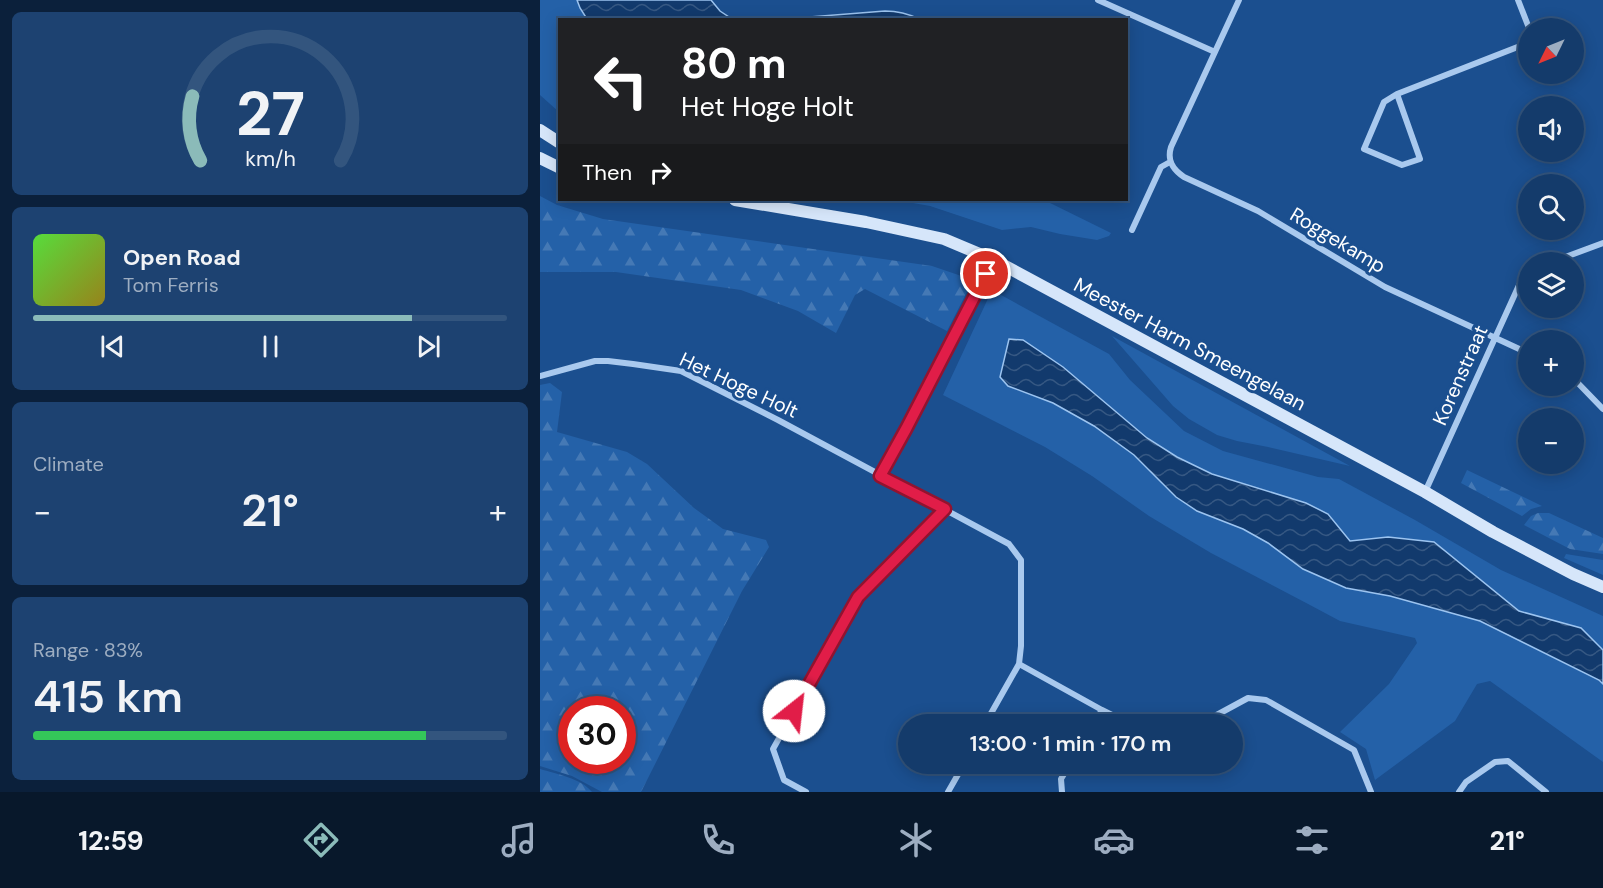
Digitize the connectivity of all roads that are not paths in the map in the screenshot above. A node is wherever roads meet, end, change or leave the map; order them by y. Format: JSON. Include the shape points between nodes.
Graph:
{"nodes":[{"id":1,"x":1098,"y":0,"type":"edge"},
{"id":2,"x":1239,"y":0,"type":"edge"},
{"id":3,"x":1518,"y":0,"type":"edge"},
{"id":4,"x":1525,"y":18,"type":"edge"},
{"id":5,"x":1518,"y":47,"type":"edge"},
{"id":6,"x":1215,"y":52,"type":"junction"},
{"id":7,"x":1397,"y":94,"type":"junction"},
{"id":8,"x":540,"y":130,"type":"edge"},
{"id":9,"x":558,"y":141,"type":"edge"},
{"id":10,"x":540,"y":158,"type":"edge"},
{"id":11,"x":1170,"y":162,"type":"junction"},
{"id":12,"x":558,"y":167,"type":"edge"},
{"id":13,"x":741,"y":201,"type":"edge"},
{"id":14,"x":1132,"y":230,"type":"dead end"},
{"id":15,"x":1603,"y":243,"type":"edge"},
{"id":16,"x":1579,"y":252,"type":"edge"},
{"id":17,"x":994,"y":260,"type":"junction"},
{"id":18,"x":1518,"y":287,"type":"edge"},
{"id":19,"x":1495,"y":338,"type":"junction"},
{"id":20,"x":1518,"y":348,"type":"edge"},
{"id":21,"x":540,"y":376,"type":"edge"},
{"id":22,"x":1584,"y":389,"type":"edge"},
{"id":23,"x":1603,"y":409,"type":"edge"},
{"id":24,"x":880,"y":476,"type":"junction"},
{"id":25,"x":1425,"y":492,"type":"junction"},
{"id":26,"x":945,"y":509,"type":"junction"},
{"id":27,"x":1603,"y":587,"type":"edge"},
{"id":28,"x":1019,"y":664,"type":"junction"},
{"id":29,"x":1102,"y":710,"type":"junction"},
{"id":30,"x":992,"y":714,"type":"edge"},
{"id":31,"x":1099,"y":714,"type":"edge"},
{"id":32,"x":1110,"y":714,"type":"edge"},
{"id":33,"x":1218,"y":714,"type":"edge"},
{"id":34,"x":958,"y":774,"type":"edge"},
{"id":35,"x":1064,"y":774,"type":"edge"},
{"id":36,"x":806,"y":792,"type":"edge"},
{"id":37,"x":948,"y":792,"type":"edge"},
{"id":38,"x":1062,"y":792,"type":"edge"},
{"id":39,"x":1371,"y":792,"type":"edge"},
{"id":40,"x":1459,"y":792,"type":"edge"},
{"id":41,"x":1546,"y":792,"type":"edge"}],
"edges":[{"from":1,"to":6,"type":"street"},
{"from":2,"to":6,"type":"street"},
{"from":3,"to":4,"type":"street"},
{"from":5,"to":7,"type":"street"},
{"from":6,"to":11,"type":"street","via":[[1171,147]]},
{"from":7,"to":7,"type":"street","via":[[1420,159],[1402,165],[1364,150],[1384,102]]},
{"from":8,"to":9,"type":"street"},
{"from":10,"to":12,"type":"street"},
{"from":11,"to":14,"type":"street","via":[[1161,167]]},
{"from":11,"to":19,"type":"street","name":"Roggekamp","via":[[1184,177],[1258,211],[1385,287]]},
{"from":13,"to":17,"type":"street","name":"Meester Harm Smeengelaan","via":[[944,239]]},
{"from":15,"to":16,"type":"street"},
{"from":17,"to":24,"type":"street"},
{"from":17,"to":25,"type":"street","name":"Meester Harm Smeengelaan"},
{"from":18,"to":19,"type":"street","name":"Korenstraat"},
{"from":19,"to":20,"type":"street","name":"Roggekamp"},
{"from":19,"to":25,"type":"street","name":"Korenstraat"},
{"from":21,"to":24,"type":"street","name":"Het Hoge Holt","via":[[594,361],[681,371]]},
{"from":22,"to":23,"type":"street"},
{"from":24,"to":26,"type":"street","name":"Het Hoge Holt"},
{"from":25,"to":27,"type":"street","name":"Meester Harm Smeengelaan","via":[[1493,532]]},
{"from":26,"to":28,"type":"street","name":"Het Hoge Holt","via":[[1009,544],[1021,560]]},
{"from":26,"to":36,"type":"street","via":[[858,597],[773,749],[784,780]]},
{"from":28,"to":29,"type":"street"},
{"from":28,"to":30,"type":"street","name":"Het Hoge Holt"},
{"from":29,"to":31,"type":"street"},
{"from":29,"to":32,"type":"street"},
{"from":33,"to":39,"type":"street","via":[[1248,698],[1266,700],[1354,750]]},
{"from":34,"to":37,"type":"street"},
{"from":35,"to":38,"type":"street"},
{"from":40,"to":41,"type":"street","via":[[1466,782],[1495,762],[1508,761]]}]}
